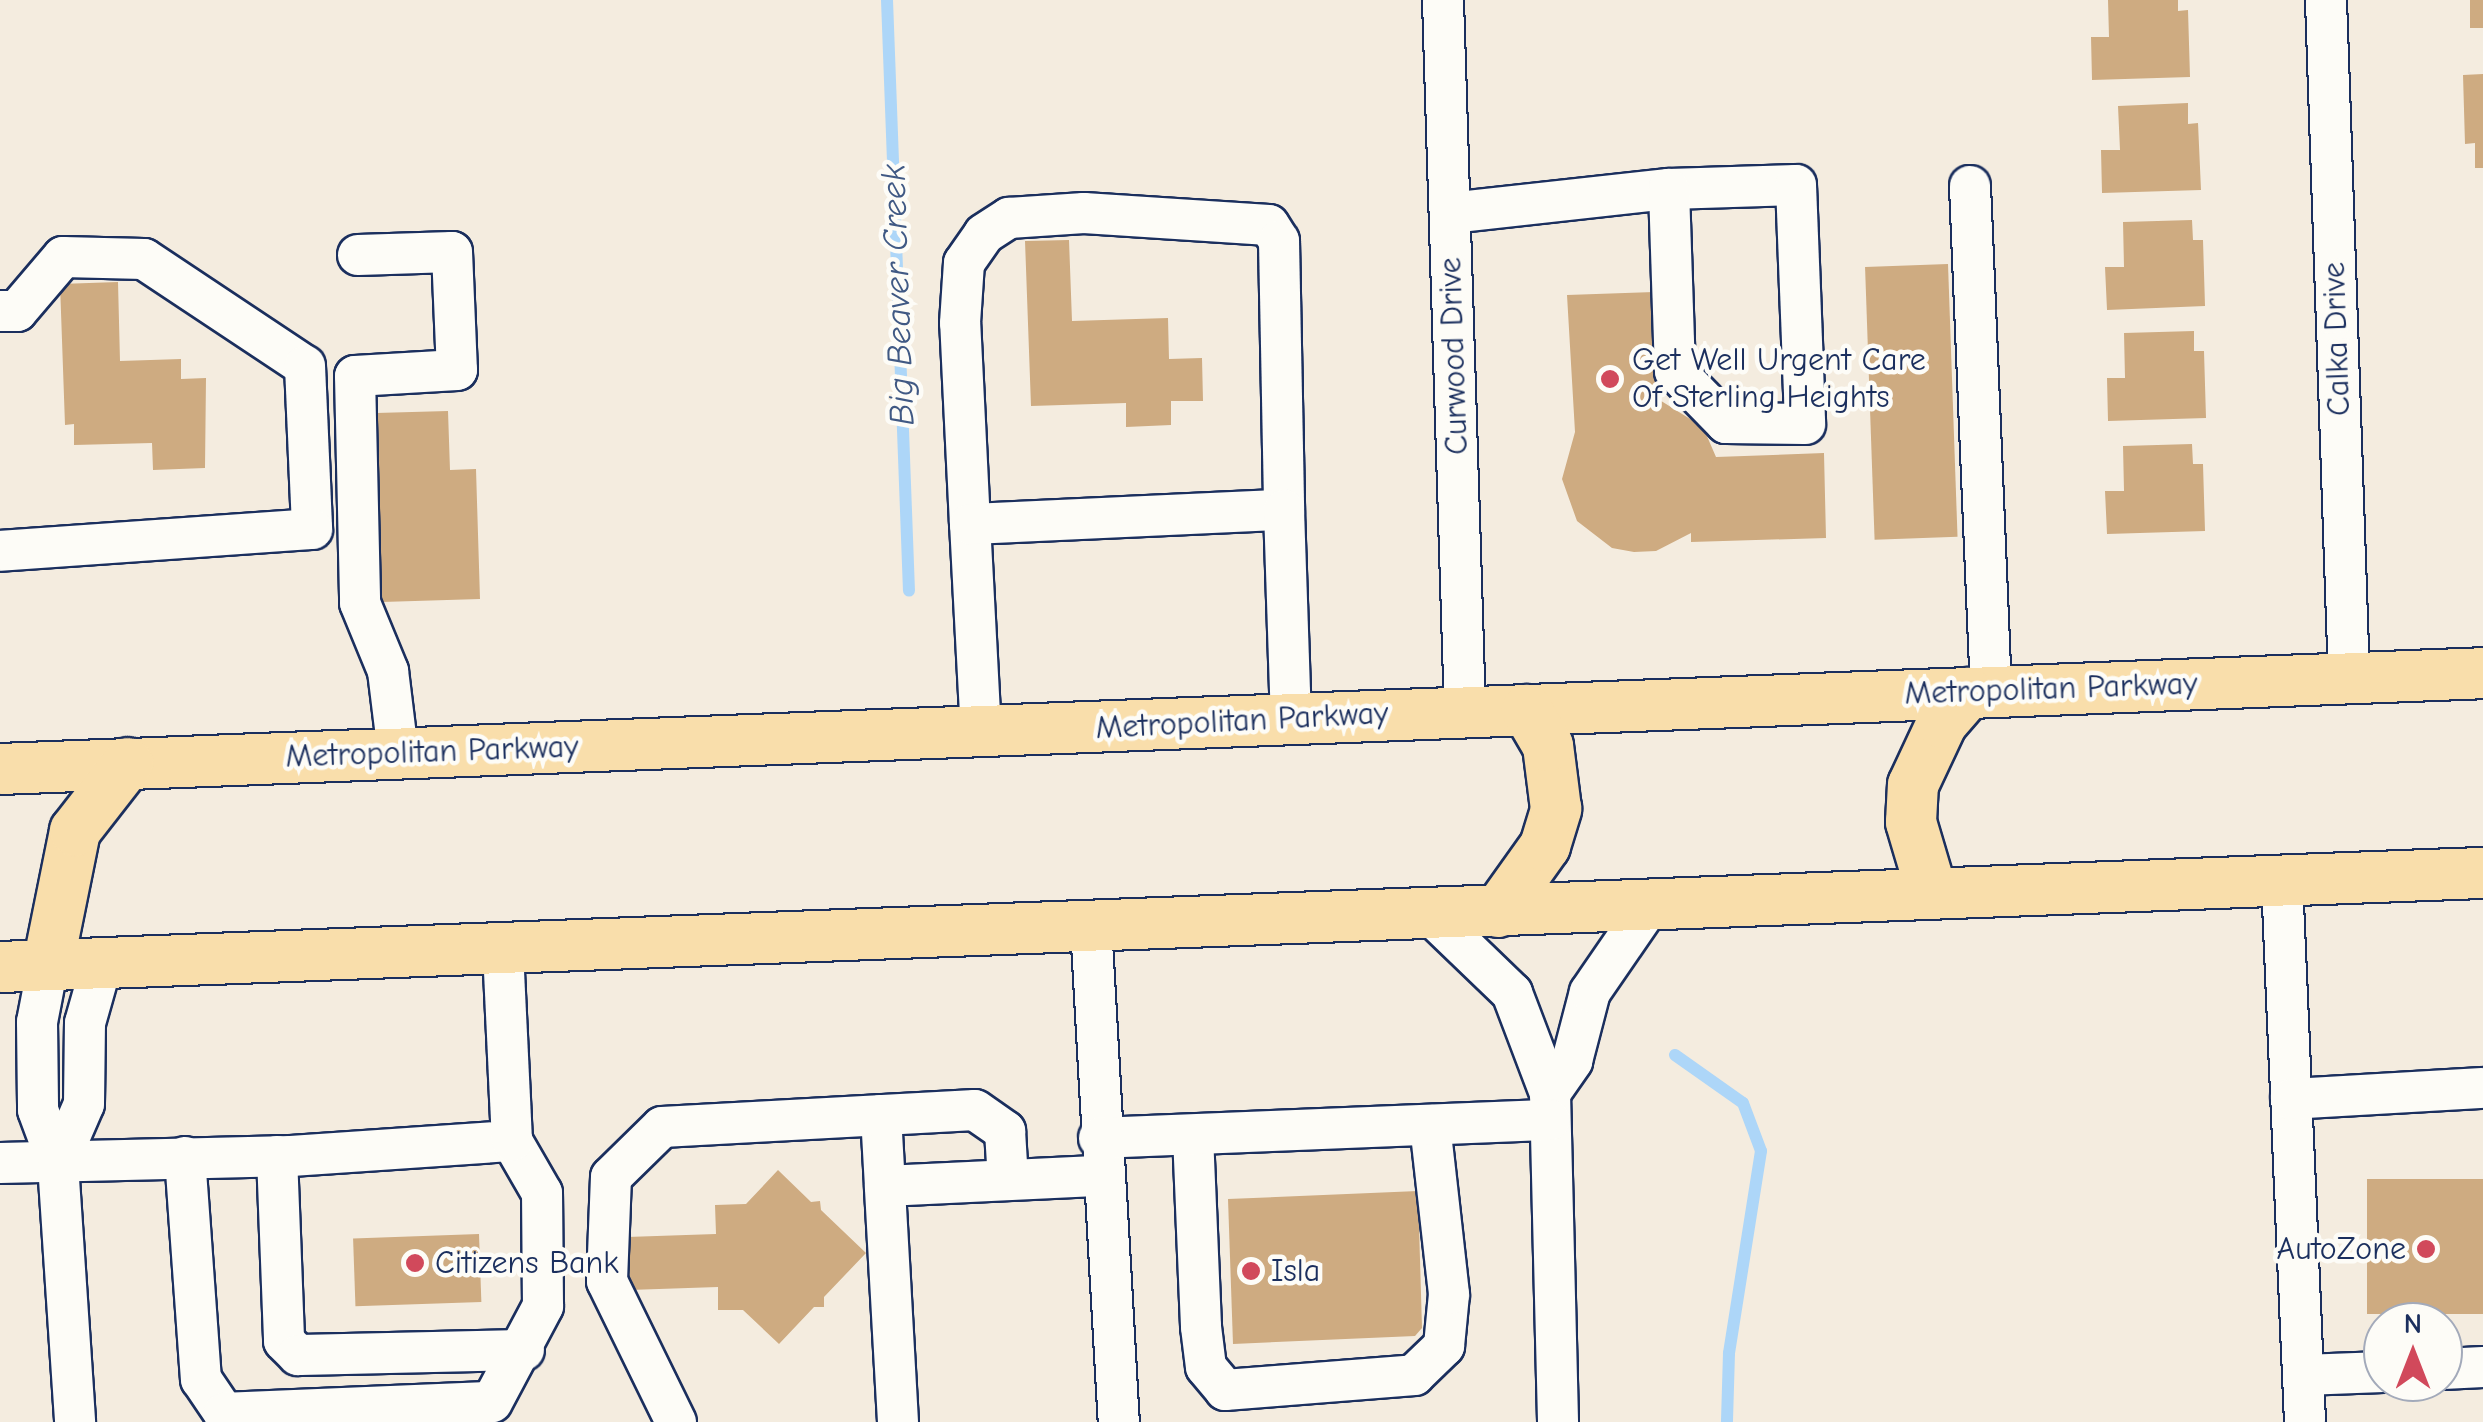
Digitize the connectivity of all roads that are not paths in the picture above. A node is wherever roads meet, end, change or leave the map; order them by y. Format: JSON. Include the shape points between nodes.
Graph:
{"nodes":[{"id":1,"x":1443,"y":0,"type":"edge"},
{"id":2,"x":2326,"y":0,"type":"edge"},
{"id":3,"x":1970,"y":186,"type":"dead end"},
{"id":4,"x":1669,"y":189,"type":"junction"},
{"id":5,"x":1450,"y":213,"type":"junction"},
{"id":6,"x":358,"y":255,"type":"dead end"},
{"id":7,"x":0,"y":311,"type":"edge"},
{"id":8,"x":1284,"y":510,"type":"junction"},
{"id":9,"x":970,"y":524,"type":"junction"},
{"id":10,"x":0,"y":551,"type":"edge"},
{"id":11,"x":2483,"y":673,"type":"edge"},
{"id":12,"x":2349,"y":678,"type":"junction"},
{"id":13,"x":1980,"y":692,"type":"junction"},
{"id":14,"x":1527,"y":710,"type":"junction"},
{"id":15,"x":1465,"y":712,"type":"junction"},
{"id":16,"x":1291,"y":718,"type":"junction"},
{"id":17,"x":981,"y":733,"type":"junction"},
{"id":18,"x":398,"y":753,"type":"junction"},
{"id":19,"x":128,"y":764,"type":"junction"},
{"id":20,"x":0,"y":769,"type":"edge"},
{"id":21,"x":2483,"y":873,"type":"edge"},
{"id":22,"x":2282,"y":880,"type":"junction"},
{"id":23,"x":1932,"y":893,"type":"junction"},
{"id":24,"x":1649,"y":906,"type":"junction"},
{"id":25,"x":1498,"y":912,"type":"junction"},
{"id":26,"x":1430,"y":914,"type":"junction"},
{"id":27,"x":1092,"y":925,"type":"junction"},
{"id":28,"x":503,"y":948,"type":"junction"},
{"id":29,"x":102,"y":964,"type":"junction"},
{"id":30,"x":24,"y":966,"type":"edge"},
{"id":31,"x":2483,"y":1088,"type":"edge"},
{"id":32,"x":2291,"y":1100,"type":"junction"},
{"id":33,"x":1550,"y":1107,"type":"junction"},
{"id":34,"x":881,"y":1115,"type":"junction"},
{"id":35,"x":1430,"y":1125,"type":"junction"},
{"id":36,"x":1194,"y":1135,"type":"junction"},
{"id":37,"x":512,"y":1141,"type":"junction"},
{"id":38,"x":277,"y":1156,"type":"junction"},
{"id":39,"x":185,"y":1157,"type":"junction"},
{"id":40,"x":1100,"y":1157,"type":"junction"},
{"id":41,"x":0,"y":1163,"type":"edge"},
{"id":42,"x":58,"y":1164,"type":"junction"},
{"id":43,"x":1008,"y":1180,"type":"junction"},
{"id":44,"x":885,"y":1186,"type":"junction"},
{"id":45,"x":524,"y":1350,"type":"junction"},
{"id":46,"x":2363,"y":1373,"type":"edge"},
{"id":47,"x":2304,"y":1375,"type":"junction"},
{"id":48,"x":74,"y":1422,"type":"edge"},
{"id":49,"x":676,"y":1422,"type":"edge"},
{"id":50,"x":898,"y":1422,"type":"edge"},
{"id":51,"x":1118,"y":1422,"type":"edge"},
{"id":52,"x":1558,"y":1422,"type":"edge"},
{"id":53,"x":2306,"y":1422,"type":"edge"}],
"edges":[{"from":1,"to":5,"type":"street","name":"Curwood Drive"},
{"from":2,"to":12,"type":"street","name":"Calka Drive"},
{"from":3,"to":13,"type":"street"},
{"from":4,"to":4,"type":"street","via":[[1796,185],[1805,424],[1726,422],[1675,371]]},
{"from":4,"to":5,"type":"street"},
{"from":5,"to":15,"type":"street","name":"Curwood Drive"},
{"from":6,"to":18,"type":"street","via":[[452,252],[457,370],[355,376],[360,603],[388,671]]},
{"from":7,"to":10,"type":"street","via":[[17,311],[63,257],[144,259],[305,366],[312,529]]},
{"from":8,"to":9,"type":"street"},
{"from":8,"to":9,"type":"street","via":[[1279,241],[1269,224],[1084,213],[1009,218],[984,234],[964,263],[960,323]]},
{"from":8,"to":16,"type":"street"},
{"from":9,"to":17,"type":"street"},
{"from":11,"to":12,"type":"main road","name":"Metropolitan Parkway"},
{"from":12,"to":13,"type":"main road","name":"Metropolitan Parkway"},
{"from":13,"to":14,"type":"main road","name":"Metropolitan Parkway"},
{"from":13,"to":23,"type":"main road","via":[[1942,723],[1913,785],[1911,822]]},
{"from":14,"to":15,"type":"main road","name":"Metropolitan Parkway"},
{"from":14,"to":25,"type":"main road","via":[[1548,746],[1556,809],[1544,846]]},
{"from":15,"to":16,"type":"main road","name":"Metropolitan Parkway"},
{"from":16,"to":17,"type":"main road","name":"Metropolitan Parkway"},
{"from":17,"to":18,"type":"main road","name":"Metropolitan Parkway"},
{"from":18,"to":19,"type":"main road","name":"Metropolitan Parkway"},
{"from":19,"to":20,"type":"main road","name":"Metropolitan Parkway"},
{"from":19,"to":30,"type":"main road","via":[[74,832]]},
{"from":21,"to":22,"type":"main road"},
{"from":22,"to":23,"type":"main road"},
{"from":22,"to":32,"type":"street"},
{"from":23,"to":24,"type":"main road"},
{"from":24,"to":25,"type":"main road"},
{"from":24,"to":33,"type":"street","via":[[1590,992],[1572,1061]]},
{"from":25,"to":26,"type":"main road"},
{"from":26,"to":27,"type":"main road"},
{"from":26,"to":33,"type":"street","via":[[1512,993]]},
{"from":27,"to":28,"type":"main road"},
{"from":27,"to":40,"type":"street"},
{"from":28,"to":29,"type":"main road"},
{"from":28,"to":37,"type":"street"},
{"from":29,"to":30,"type":"main road"},
{"from":29,"to":42,"type":"street","via":[[85,1023],[84,1104]]},
{"from":30,"to":42,"type":"street","via":[[37,1022],[38,1110]]},
{"from":31,"to":32,"type":"street"},
{"from":32,"to":47,"type":"street"},
{"from":33,"to":35,"type":"street"},
{"from":33,"to":52,"type":"street"},
{"from":34,"to":43,"type":"street","via":[[975,1110],[1005,1131]]},
{"from":34,"to":44,"type":"street"},
{"from":34,"to":49,"type":"street","via":[[662,1127],[610,1177],[607,1281]]},
{"from":35,"to":36,"type":"street"},
{"from":35,"to":36,"type":"street","via":[[1449,1294],[1444,1346],[1414,1375],[1225,1390],[1206,1367],[1200,1327]]},
{"from":36,"to":40,"type":"street"},
{"from":37,"to":38,"type":"street"},
{"from":37,"to":45,"type":"street","via":[[542,1193],[543,1306]]},
{"from":38,"to":39,"type":"street"},
{"from":38,"to":45,"type":"street","via":[[284,1341],[298,1355]]},
{"from":39,"to":42,"type":"street"},
{"from":39,"to":45,"type":"street","via":[[201,1379],[224,1413],[492,1402]]},
{"from":40,"to":43,"type":"street"},
{"from":40,"to":51,"type":"street"},
{"from":41,"to":42,"type":"street"},
{"from":42,"to":48,"type":"street"},
{"from":43,"to":44,"type":"street"},
{"from":44,"to":50,"type":"street"},
{"from":46,"to":47,"type":"street"},
{"from":47,"to":53,"type":"street"}]}
